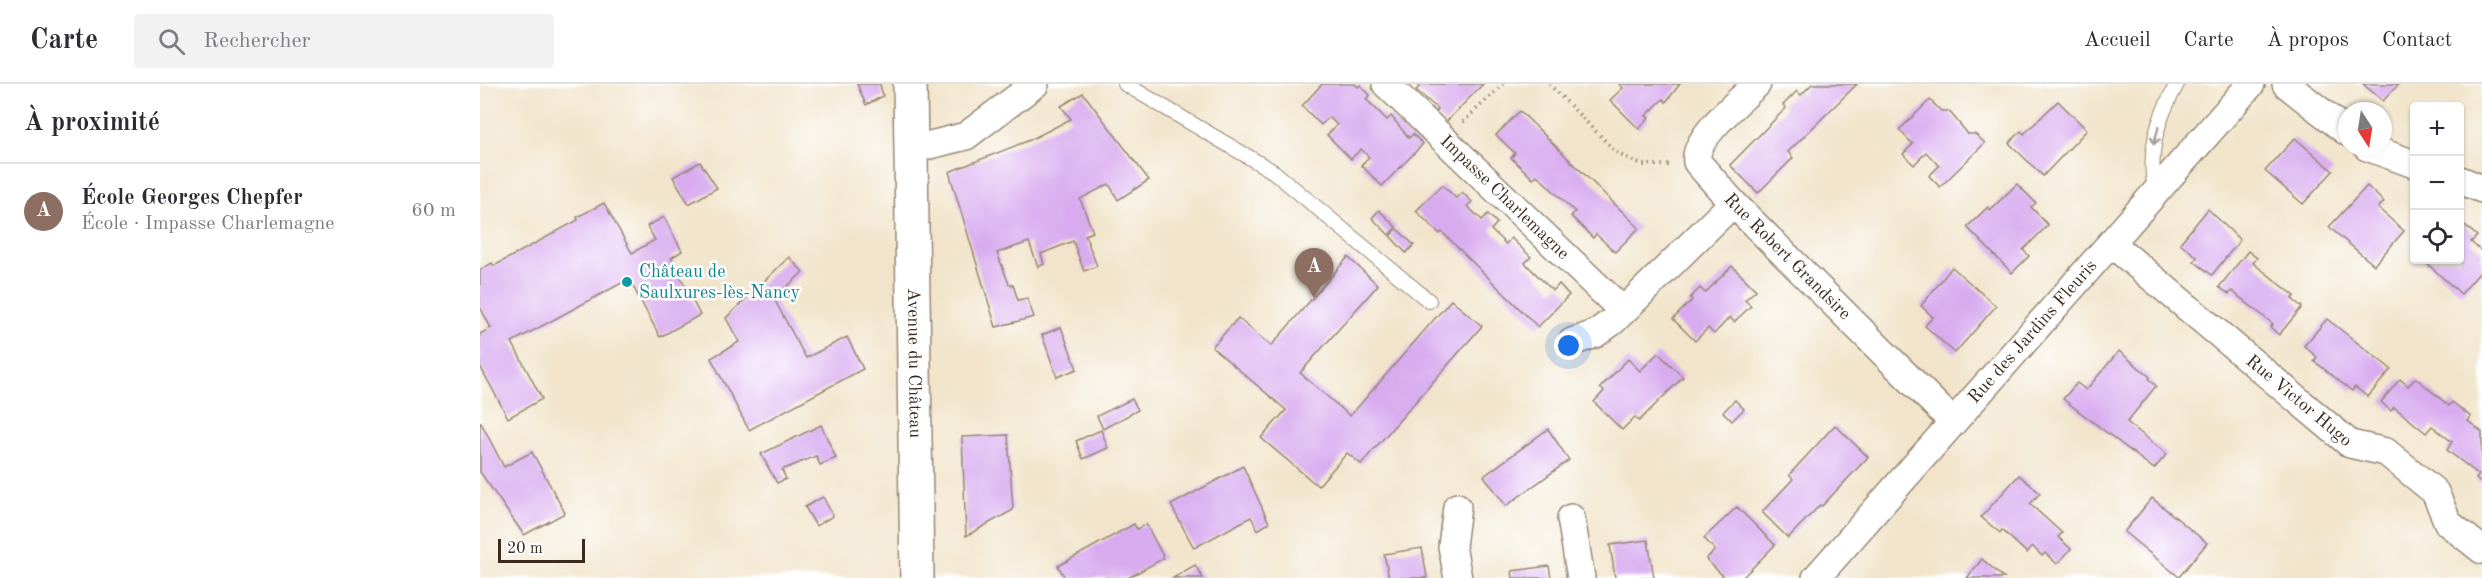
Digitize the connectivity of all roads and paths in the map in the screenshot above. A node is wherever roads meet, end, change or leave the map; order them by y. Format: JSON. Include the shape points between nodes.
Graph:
{"nodes":[{"id":1,"x":910,"y":84,"type":"edge"},
{"id":2,"x":1035,"y":84,"type":"edge"},
{"id":3,"x":1125,"y":84,"type":"edge"},
{"id":4,"x":1386,"y":84,"type":"edge"},
{"id":5,"x":1503,"y":84,"type":"edge"},
{"id":6,"x":1549,"y":84,"type":"edge"},
{"id":7,"x":1757,"y":84,"type":"edge"},
{"id":8,"x":2177,"y":84,"type":"edge"},
{"id":9,"x":2251,"y":84,"type":"edge"},
{"id":10,"x":2286,"y":84,"type":"edge"},
{"id":11,"x":2338,"y":125,"type":"edge"},
{"id":12,"x":1445,"y":139,"type":"junction"},
{"id":13,"x":910,"y":147,"type":"junction"},
{"id":14,"x":2392,"y":156,"type":"edge"},
{"id":15,"x":1696,"y":157,"type":"junction"},
{"id":16,"x":2410,"y":162,"type":"edge"},
{"id":17,"x":2464,"y":182,"type":"edge"},
{"id":18,"x":2482,"y":189,"type":"edge"},
{"id":19,"x":2156,"y":192,"type":"junction"},
{"id":20,"x":1733,"y":203,"type":"junction"},
{"id":21,"x":2112,"y":244,"type":"junction"},
{"id":22,"x":1429,"y":301,"type":"dead end"},
{"id":23,"x":1623,"y":311,"type":"junction"},
{"id":24,"x":1572,"y":342,"type":"dead end"},
{"id":25,"x":1953,"y":422,"type":"junction"},
{"id":26,"x":1457,"y":507,"type":"dead end"},
{"id":27,"x":1570,"y":518,"type":"dead end"},
{"id":28,"x":2482,"y":550,"type":"edge"},
{"id":29,"x":917,"y":578,"type":"edge"},
{"id":30,"x":1458,"y":578,"type":"edge"},
{"id":31,"x":1581,"y":578,"type":"edge"},
{"id":32,"x":1815,"y":578,"type":"edge"}],
"edges":[{"from":1,"to":13,"type":"main road","name":"Avenue du Château"},
{"from":2,"to":13,"type":"street","via":[[966,136]]},
{"from":3,"to":22,"type":"lane","via":[[1275,172]]},
{"from":4,"to":12,"type":"street","name":"Impasse Charlemagne"},
{"from":5,"to":12,"type":"path"},
{"from":6,"to":15,"type":"path","via":[[1618,154],[1629,160],[1654,167]]},
{"from":7,"to":15,"type":"street","via":[[1704,138]]},
{"from":8,"to":19,"type":"lane","one_way":true,"via":[[2153,144]]},
{"from":9,"to":19,"type":"street","name":"Rue des Jardins Fleuris"},
{"from":10,"to":11,"type":"street"},
{"from":12,"to":23,"type":"street","name":"Impasse Charlemagne"},
{"from":13,"to":29,"type":"main road","name":"Avenue du Château"},
{"from":14,"to":16,"type":"street"},
{"from":15,"to":20,"type":"street","name":"Rue Robert Grandsire","via":[[1702,170]]},
{"from":17,"to":18,"type":"street"},
{"from":19,"to":21,"type":"street","name":"Rue des Jardins Fleuris"},
{"from":20,"to":23,"type":"street"},
{"from":20,"to":25,"type":"street","name":"Rue Robert Grandsire"},
{"from":21,"to":25,"type":"street","name":"Rue des Jardins Fleuris"},
{"from":21,"to":28,"type":"street","name":"Rue Victor Hugo","via":[[2350,444],[2386,452],[2435,492],[2448,523]]},
{"from":23,"to":24,"type":"street","via":[[1596,334]]},
{"from":25,"to":32,"type":"street","name":"Rue des Jardins Fleuris"},
{"from":26,"to":30,"type":"street","via":[[1452,546]]},
{"from":27,"to":31,"type":"street"}]}
